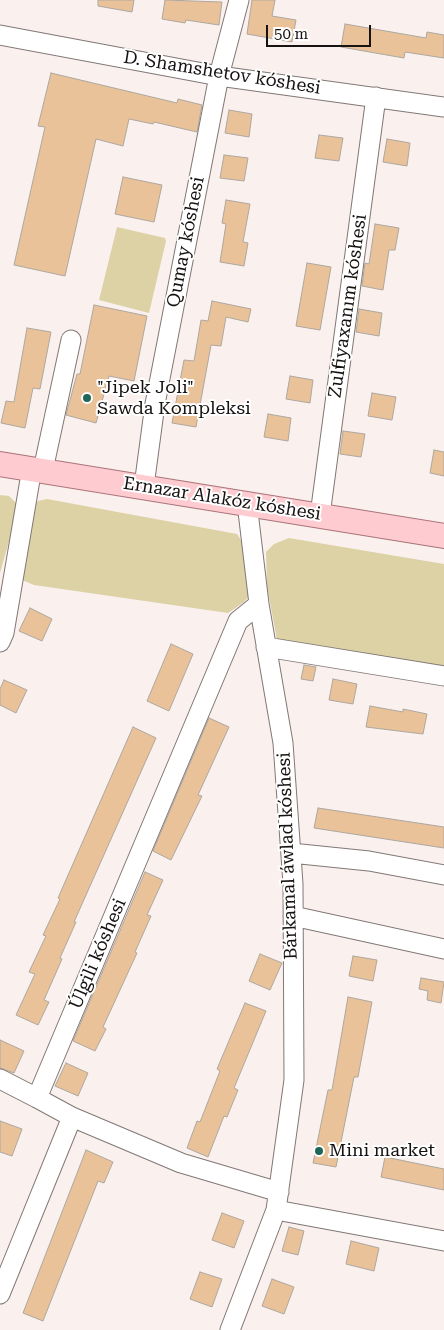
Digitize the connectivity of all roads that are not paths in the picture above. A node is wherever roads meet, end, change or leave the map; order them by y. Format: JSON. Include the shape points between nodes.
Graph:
{"nodes":[{"id":1,"x":240,"y":0,"type":"edge"},
{"id":2,"x":0,"y":35,"type":"edge"},
{"id":3,"x":219,"y":76,"type":"junction"},
{"id":4,"x":376,"y":97,"type":"junction"},
{"id":5,"x":444,"y":107,"type":"edge"},
{"id":6,"x":71,"y":340,"type":"dead end"},
{"id":7,"x":0,"y":464,"type":"edge"},
{"id":8,"x":38,"y":469,"type":"junction"},
{"id":9,"x":144,"y":486,"type":"junction"},
{"id":10,"x":247,"y":503,"type":"junction"},
{"id":11,"x":320,"y":516,"type":"junction"},
{"id":12,"x":444,"y":536,"type":"edge"},
{"id":13,"x":259,"y":604,"type":"junction"},
{"id":14,"x":0,"y":642,"type":"edge"},
{"id":15,"x":266,"y":647,"type":"junction"},
{"id":16,"x":444,"y":676,"type":"edge"},
{"id":17,"x":291,"y":853,"type":"junction"},
{"id":18,"x":444,"y":875,"type":"edge"},
{"id":19,"x":293,"y":916,"type":"junction"},
{"id":20,"x":444,"y":949,"type":"edge"},
{"id":21,"x":0,"y":1079,"type":"edge"},
{"id":22,"x":37,"y":1098,"type":"junction"},
{"id":23,"x":72,"y":1117,"type":"junction"},
{"id":24,"x":278,"y":1201,"type":"junction"},
{"id":25,"x":444,"y":1241,"type":"edge"},
{"id":26,"x":0,"y":1294,"type":"edge"},
{"id":27,"x":230,"y":1330,"type":"edge"}],
"edges":[{"from":1,"to":3,"type":"street","name":"Qumay kóshesi"},
{"from":2,"to":3,"type":"street","name":"D. Shamshetov kóshesi"},
{"from":3,"to":4,"type":"street","name":"D. Shamshetov kóshesi"},
{"from":3,"to":9,"type":"street","name":"Qumay kóshesi","via":[[155,404]]},
{"from":4,"to":5,"type":"street","name":"D. Shamshetov kóshesi"},
{"from":4,"to":11,"type":"street","name":"Zulfiyaxanım kóshesi"},
{"from":6,"to":8,"type":"street"},
{"from":7,"to":8,"type":"main road","name":"Ernazar Alakóz kóshesi"},
{"from":8,"to":9,"type":"main road","name":"Ernazar Alakóz kóshesi"},
{"from":8,"to":14,"type":"street"},
{"from":9,"to":10,"type":"main road","name":"Ernazar Alakóz kóshesi"},
{"from":10,"to":11,"type":"main road","name":"Ernazar Alakóz kóshesi"},
{"from":10,"to":13,"type":"street","name":"Bárkamal áwlad kóshesi"},
{"from":11,"to":12,"type":"main road","name":"Ernazar Alakóz kóshesi"},
{"from":13,"to":15,"type":"street","name":"Bárkamal áwlad kóshesi"},
{"from":13,"to":22,"type":"street","name":"Úlgili kóshesi","via":[[238,621]]},
{"from":15,"to":16,"type":"street"},
{"from":15,"to":17,"type":"street","name":"Bárkamal áwlad kóshesi","via":[[283,743]]},
{"from":17,"to":18,"type":"street","via":[[369,861]]},
{"from":17,"to":19,"type":"street","name":"Bárkamal áwlad kóshesi"},
{"from":19,"to":20,"type":"street"},
{"from":19,"to":24,"type":"street","name":"Bárkamal áwlad kóshesi","via":[[294,1080]]},
{"from":21,"to":22,"type":"street"},
{"from":22,"to":23,"type":"street"},
{"from":23,"to":24,"type":"street"},
{"from":23,"to":26,"type":"street"},
{"from":24,"to":25,"type":"street"},
{"from":24,"to":27,"type":"street","name":"Bárkamal áwlad kóshesi"}]}
